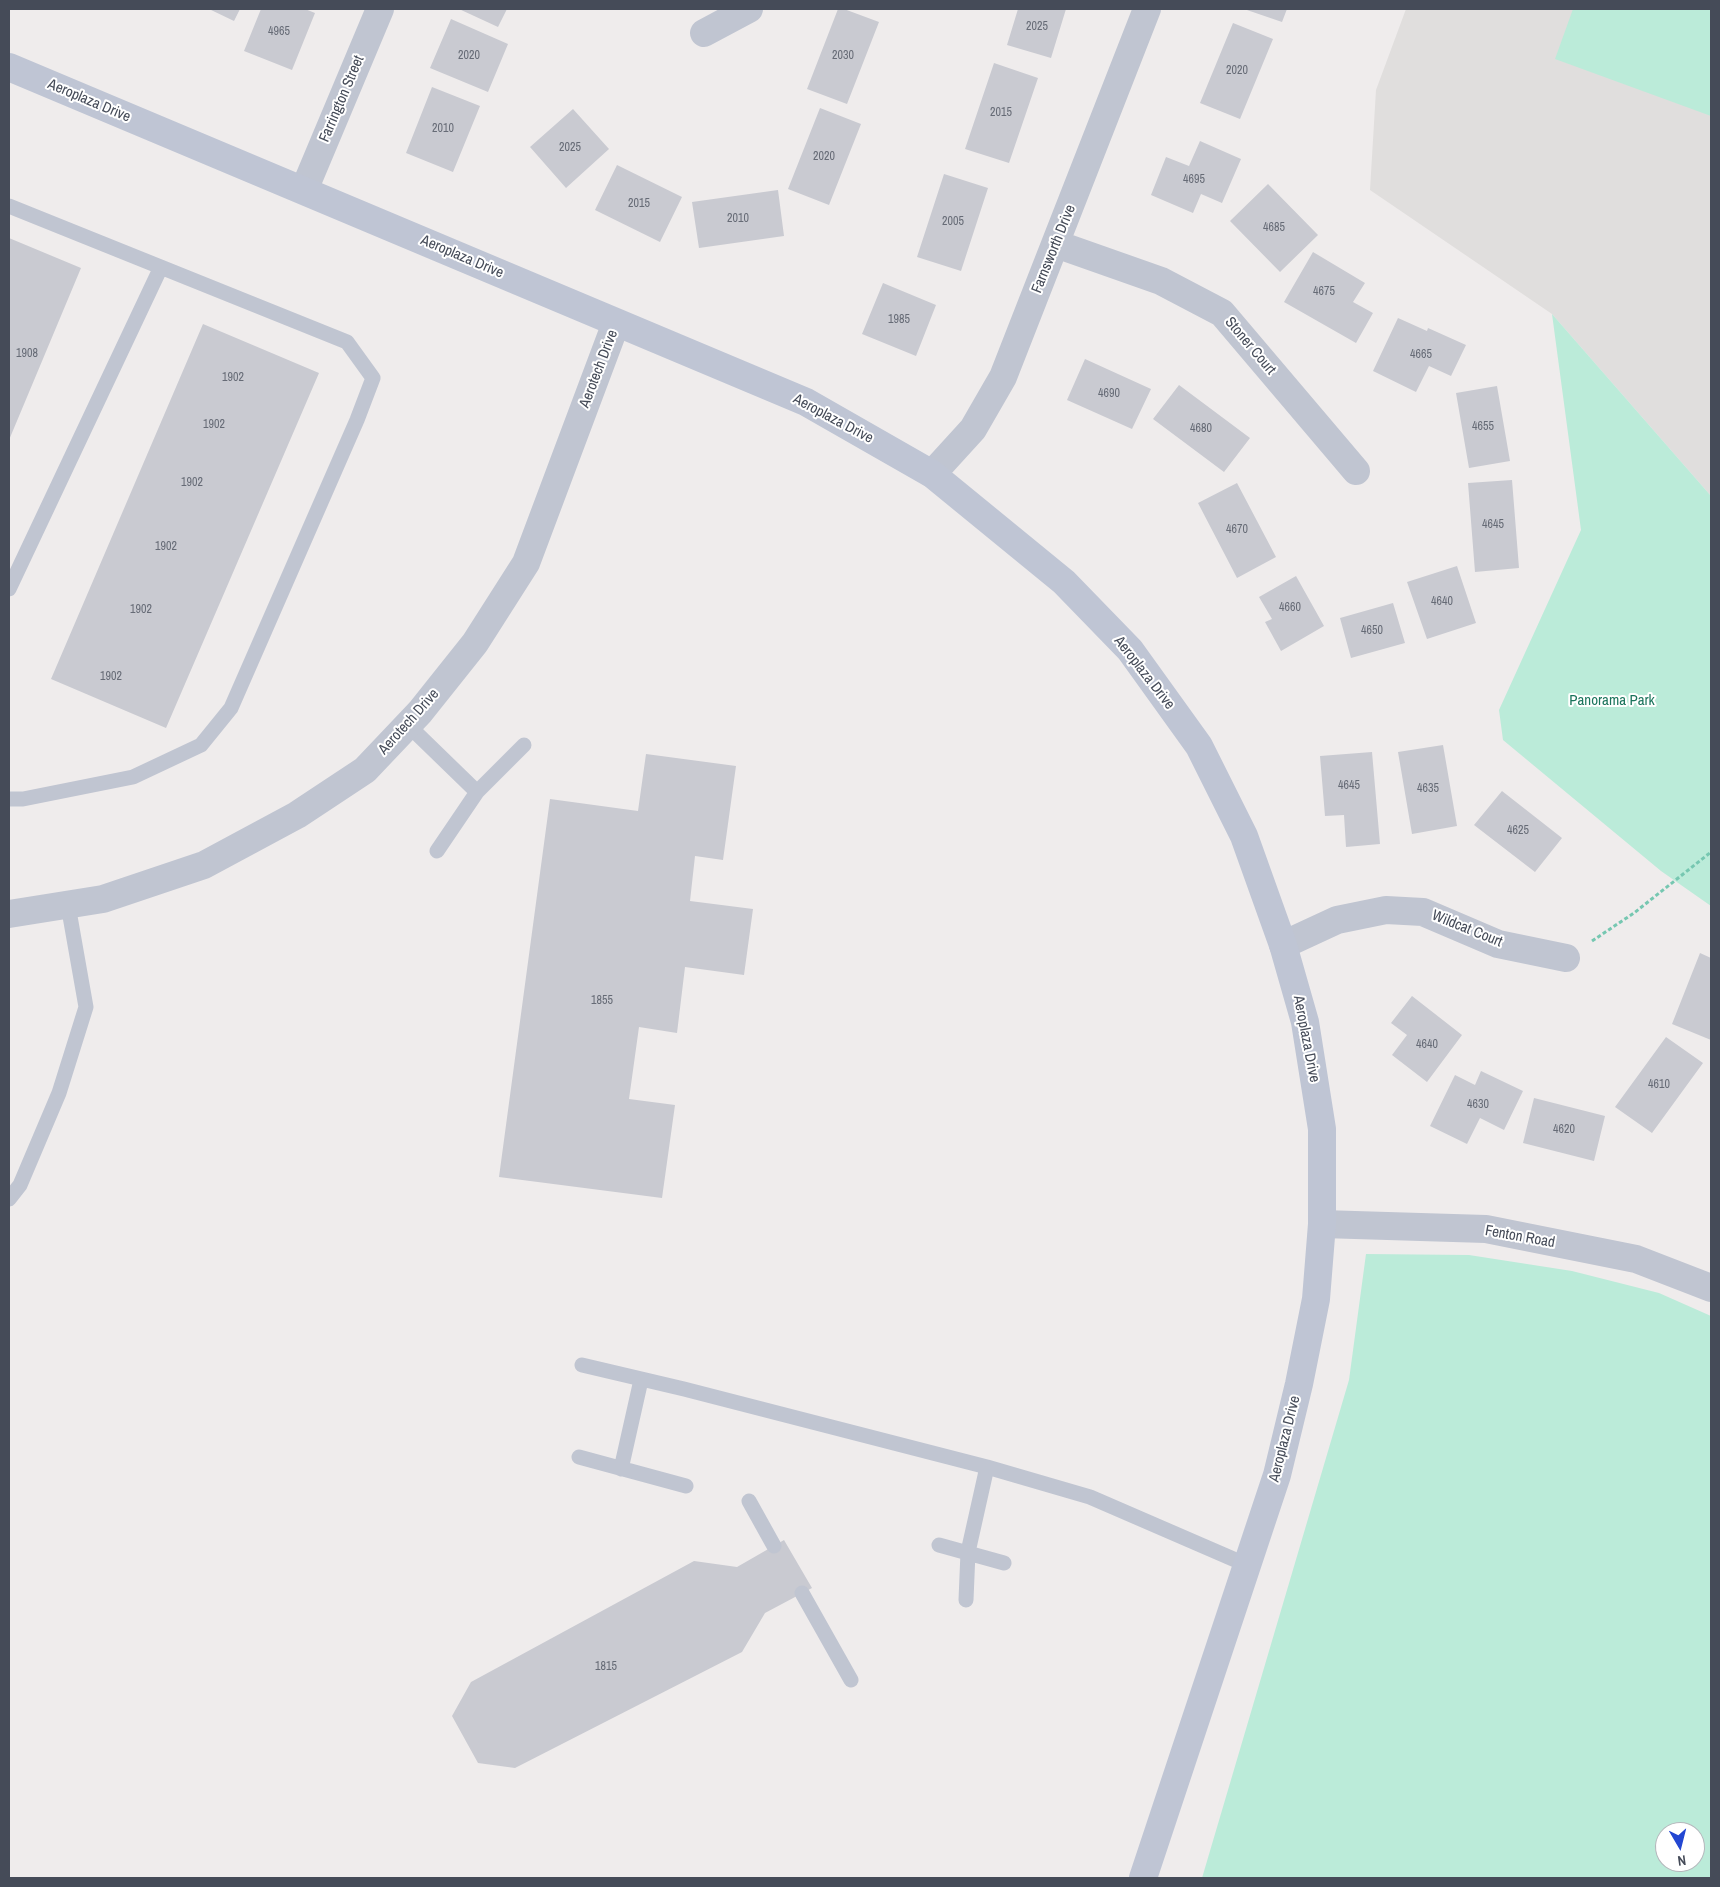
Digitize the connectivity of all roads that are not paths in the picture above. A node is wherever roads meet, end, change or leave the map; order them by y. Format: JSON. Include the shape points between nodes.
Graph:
{"nodes":[{"id":1,"x":380,"y":9,"type":"edge"},
{"id":2,"x":749,"y":9,"type":"edge"},
{"id":3,"x":1147,"y":9,"type":"edge"},
{"id":4,"x":704,"y":33,"type":"dead end"},
{"id":5,"x":9,"y":67,"type":"edge"},
{"id":6,"x":304,"y":190,"type":"junction"},
{"id":7,"x":9,"y":206,"type":"edge"},
{"id":8,"x":1056,"y":244,"type":"junction"},
{"id":9,"x":161,"y":267,"type":"junction"},
{"id":10,"x":616,"y":323,"type":"junction"},
{"id":11,"x":1356,"y":471,"type":"dead end"},
{"id":12,"x":932,"y":474,"type":"junction"},
{"id":13,"x":9,"y":589,"type":"edge"},
{"id":14,"x":408,"y":725,"type":"junction"},
{"id":15,"x":524,"y":745,"type":"dead end"},
{"id":16,"x":477,"y":792,"type":"junction"},
{"id":17,"x":9,"y":798,"type":"edge"},
{"id":18,"x":436,"y":851,"type":"dead end"},
{"id":19,"x":68,"y":905,"type":"junction"},
{"id":20,"x":9,"y":914,"type":"edge"},
{"id":21,"x":1283,"y":944,"type":"junction"},
{"id":22,"x":1566,"y":958,"type":"road end"},
{"id":23,"x":14,"y":1184,"type":"edge"},
{"id":24,"x":9,"y":1198,"type":"edge"},
{"id":25,"x":1322,"y":1224,"type":"junction"},
{"id":26,"x":1711,"y":1288,"type":"edge"},
{"id":27,"x":582,"y":1365,"type":"dead end"},
{"id":28,"x":641,"y":1380,"type":"junction"},
{"id":29,"x":579,"y":1457,"type":"dead end"},
{"id":30,"x":987,"y":1467,"type":"junction"},
{"id":31,"x":621,"y":1469,"type":"junction"},
{"id":32,"x":686,"y":1486,"type":"dead end"},
{"id":33,"x":749,"y":1501,"type":"dead end"},
{"id":34,"x":939,"y":1545,"type":"dead end"},
{"id":35,"x":774,"y":1546,"type":"dead end"},
{"id":36,"x":968,"y":1552,"type":"junction"},
{"id":37,"x":1004,"y":1563,"type":"dead end"},
{"id":38,"x":1247,"y":1565,"type":"junction"},
{"id":39,"x":802,"y":1593,"type":"dead end"},
{"id":40,"x":966,"y":1600,"type":"dead end"},
{"id":41,"x":851,"y":1680,"type":"dead end"},
{"id":42,"x":1143,"y":1878,"type":"edge"}],
"edges":[{"from":1,"to":6,"type":"street","name":"Farrington Street"},
{"from":2,"to":4,"type":"street"},
{"from":3,"to":8,"type":"street","name":"Farnsworth Drive"},
{"from":5,"to":6,"type":"street","name":"Aeroplaza Drive"},
{"from":6,"to":10,"type":"street","name":"Aeroplaza Drive"},
{"from":7,"to":9,"type":"lane"},
{"from":8,"to":11,"type":"street","name":"Stoner Court","via":[[1161,281],[1222,313]]},
{"from":8,"to":12,"type":"street","name":"Farnsworth Drive","via":[[1003,377],[972,429]]},
{"from":9,"to":13,"type":"lane"},
{"from":9,"to":17,"type":"lane","via":[[347,342],[373,378],[231,708],[201,745],[133,777],[23,799]]},
{"from":10,"to":12,"type":"street","name":"Aeroplaza Drive","via":[[806,402]]},
{"from":10,"to":14,"type":"street","name":"Aerotech Drive","via":[[526,562],[475,643]]},
{"from":12,"to":21,"type":"street","name":"Aeroplaza Drive","via":[[1064,582],[1130,650],[1199,746],[1244,836]]},
{"from":14,"to":16,"type":"lane"},
{"from":14,"to":19,"type":"street","name":"Aerotech Drive","via":[[364,770],[297,815],[204,865],[103,899]]},
{"from":15,"to":16,"type":"lane"},
{"from":16,"to":18,"type":"lane"},
{"from":19,"to":20,"type":"street","name":"Aerotech Drive"},
{"from":19,"to":23,"type":"lane","via":[[86,1007],[59,1093]]},
{"from":21,"to":22,"type":"street","name":"Wildcat Court","via":[[1337,920],[1386,910],[1423,912],[1498,944]]},
{"from":21,"to":25,"type":"street","name":"Aeroplaza Drive","via":[[1305,1022],[1322,1129]]},
{"from":23,"to":24,"type":"lane"},
{"from":25,"to":26,"type":"street","name":"Fenton Road","via":[[1486,1230],[1636,1260]]},
{"from":25,"to":38,"type":"street","name":"Aeroplaza Drive","via":[[1316,1299],[1299,1384],[1277,1476]]},
{"from":27,"to":28,"type":"lane"},
{"from":28,"to":30,"type":"lane"},
{"from":28,"to":31,"type":"lane"},
{"from":29,"to":31,"type":"lane"},
{"from":30,"to":36,"type":"lane"},
{"from":30,"to":38,"type":"lane","via":[[1090,1496]]},
{"from":31,"to":32,"type":"lane"},
{"from":33,"to":35,"type":"lane"},
{"from":34,"to":36,"type":"lane"},
{"from":36,"to":37,"type":"lane"},
{"from":36,"to":40,"type":"lane"},
{"from":38,"to":42,"type":"street","name":"Aeroplaza Drive"},
{"from":39,"to":41,"type":"lane"}]}
